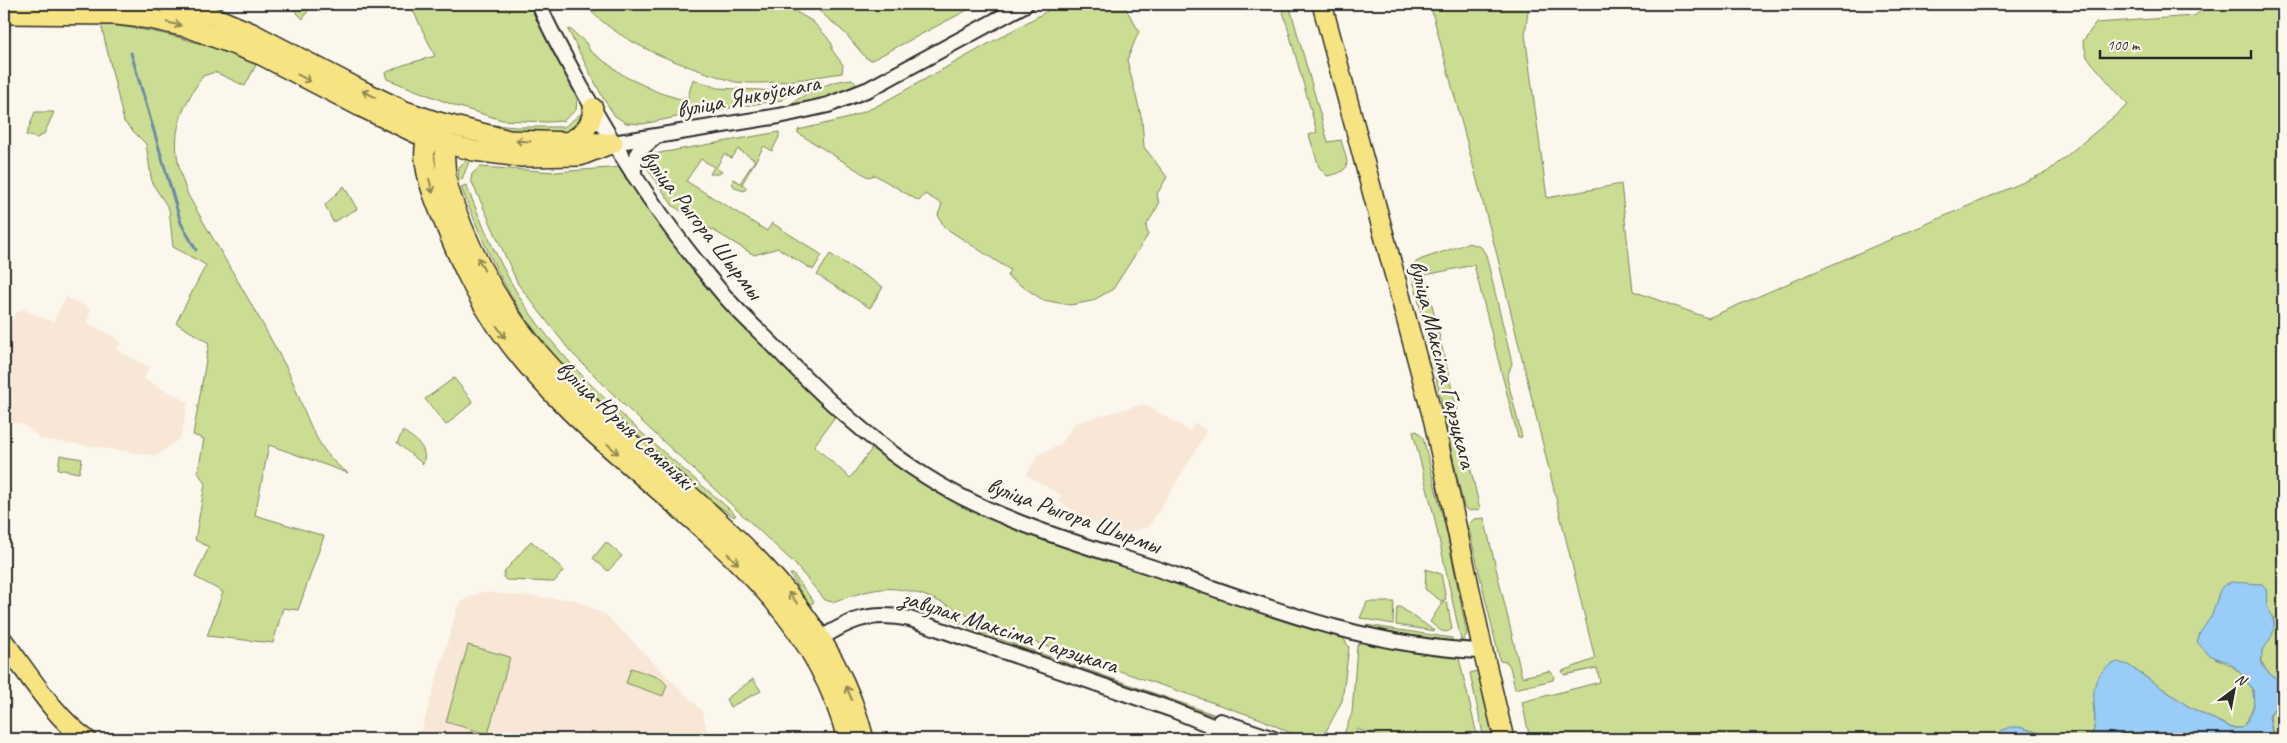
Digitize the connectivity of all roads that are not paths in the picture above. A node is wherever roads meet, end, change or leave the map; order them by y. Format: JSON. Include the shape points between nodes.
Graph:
{"nodes":[{"id":1,"x":167,"y":4,"type":"edge"},
{"id":2,"x":539,"y":4,"type":"edge"},
{"id":3,"x":1026,"y":4,"type":"edge"},
{"id":4,"x":1322,"y":4,"type":"edge"},
{"id":5,"x":4,"y":14,"type":"edge"},
{"id":6,"x":593,"y":108,"type":"junction"},
{"id":7,"x":438,"y":122,"type":"junction"},
{"id":8,"x":657,"y":136,"type":"junction"},
{"id":9,"x":572,"y":140,"type":"junction"},
{"id":10,"x":435,"y":141,"type":"junction"},
{"id":11,"x":613,"y":143,"type":"junction"},
{"id":12,"x":474,"y":151,"type":"junction"},
{"id":13,"x":633,"y":174,"type":"junction"},
{"id":14,"x":449,"y":190,"type":"junction"},
{"id":15,"x":4,"y":642,"type":"edge"},
{"id":16,"x":814,"y":643,"type":"junction"},
{"id":17,"x":1482,"y":651,"type":"junction"},
{"id":18,"x":1173,"y":710,"type":"junction"},
{"id":19,"x":86,"y":739,"type":"edge"},
{"id":20,"x":847,"y":739,"type":"edge"},
{"id":21,"x":864,"y":739,"type":"edge"},
{"id":22,"x":1244,"y":739,"type":"edge"},
{"id":23,"x":1274,"y":739,"type":"edge"},
{"id":24,"x":1504,"y":739,"type":"edge"}],
"edges":[{"from":7,"to":1,"type":"main road","one_way":true,"via":[[369,94],[252,33],[209,15]]},
{"from":2,"to":6,"type":"street"},
{"from":3,"to":8,"type":"street","name":"вуліца Янкоўскага","via":[[869,89],[828,105]]},
{"from":4,"to":17,"type":"main road","name":"вуліца Максіма Гарэцкага","via":[[1434,422]]},
{"from":5,"to":10,"type":"main road","one_way":true,"via":[[117,15],[190,28],[261,55]]},
{"from":6,"to":9,"type":"main road","via":[[590,123]]},
{"from":6,"to":11,"type":"street"},
{"from":9,"to":7,"type":"main road","one_way":true,"via":[[509,140]]},
{"from":7,"to":10,"type":"main road","via":[[432,126]]},
{"from":8,"to":11,"type":"street","name":"вуліца Янкоўскага"},
{"from":8,"to":13,"type":"street","via":[[641,148]]},
{"from":9,"to":11,"type":"main road"},
{"from":10,"to":12,"type":"main road"},
{"from":10,"to":14,"type":"main road","name":"вуліца Юрыя Семянякі","via":[[444,162]]},
{"from":10,"to":16,"type":"main road","name":"вуліца Юрыя Семянякі","one_way":true,"via":[[425,166],[434,197],[467,275],[501,333],[557,396],[758,584]]},
{"from":11,"to":12,"type":"main road","via":[[580,156],[521,157]]},
{"from":11,"to":13,"type":"street","name":"вуліца Рыгора Шырмы"},
{"from":12,"to":14,"type":"main road","via":[[464,157],[454,170]]},
{"from":13,"to":17,"type":"street","name":"вуліца Рыгора Шырмы","via":[[723,294],[826,398],[923,475],[1036,530],[1262,607],[1354,633],[1418,646]]},
{"from":16,"to":14,"type":"main road","name":"вуліца Юрыя Семянякі","one_way":true,"via":[[798,604],[755,556],[582,397],[529,341],[482,267]]},
{"from":15,"to":19,"type":"main road","via":[[53,706]]},
{"from":16,"to":18,"type":"street","name":"завулак Максіма Гарэцкага","via":[[853,620],[890,615],[910,619]]},
{"from":16,"to":20,"type":"main road","name":"вуліца Юрыя Семянякі"},
{"from":21,"to":16,"type":"main road","name":"вуліца Юрыя Семянякі","one_way":true,"via":[[849,692]]},
{"from":17,"to":24,"type":"main road","name":"вуліца Максіма Гарэцкага"},
{"from":18,"to":22,"type":"street","name":"завулак Максіма Гарэцкага"},
{"from":18,"to":23,"type":"street","name":"завулак Максіма Гарэцкага"}]}
